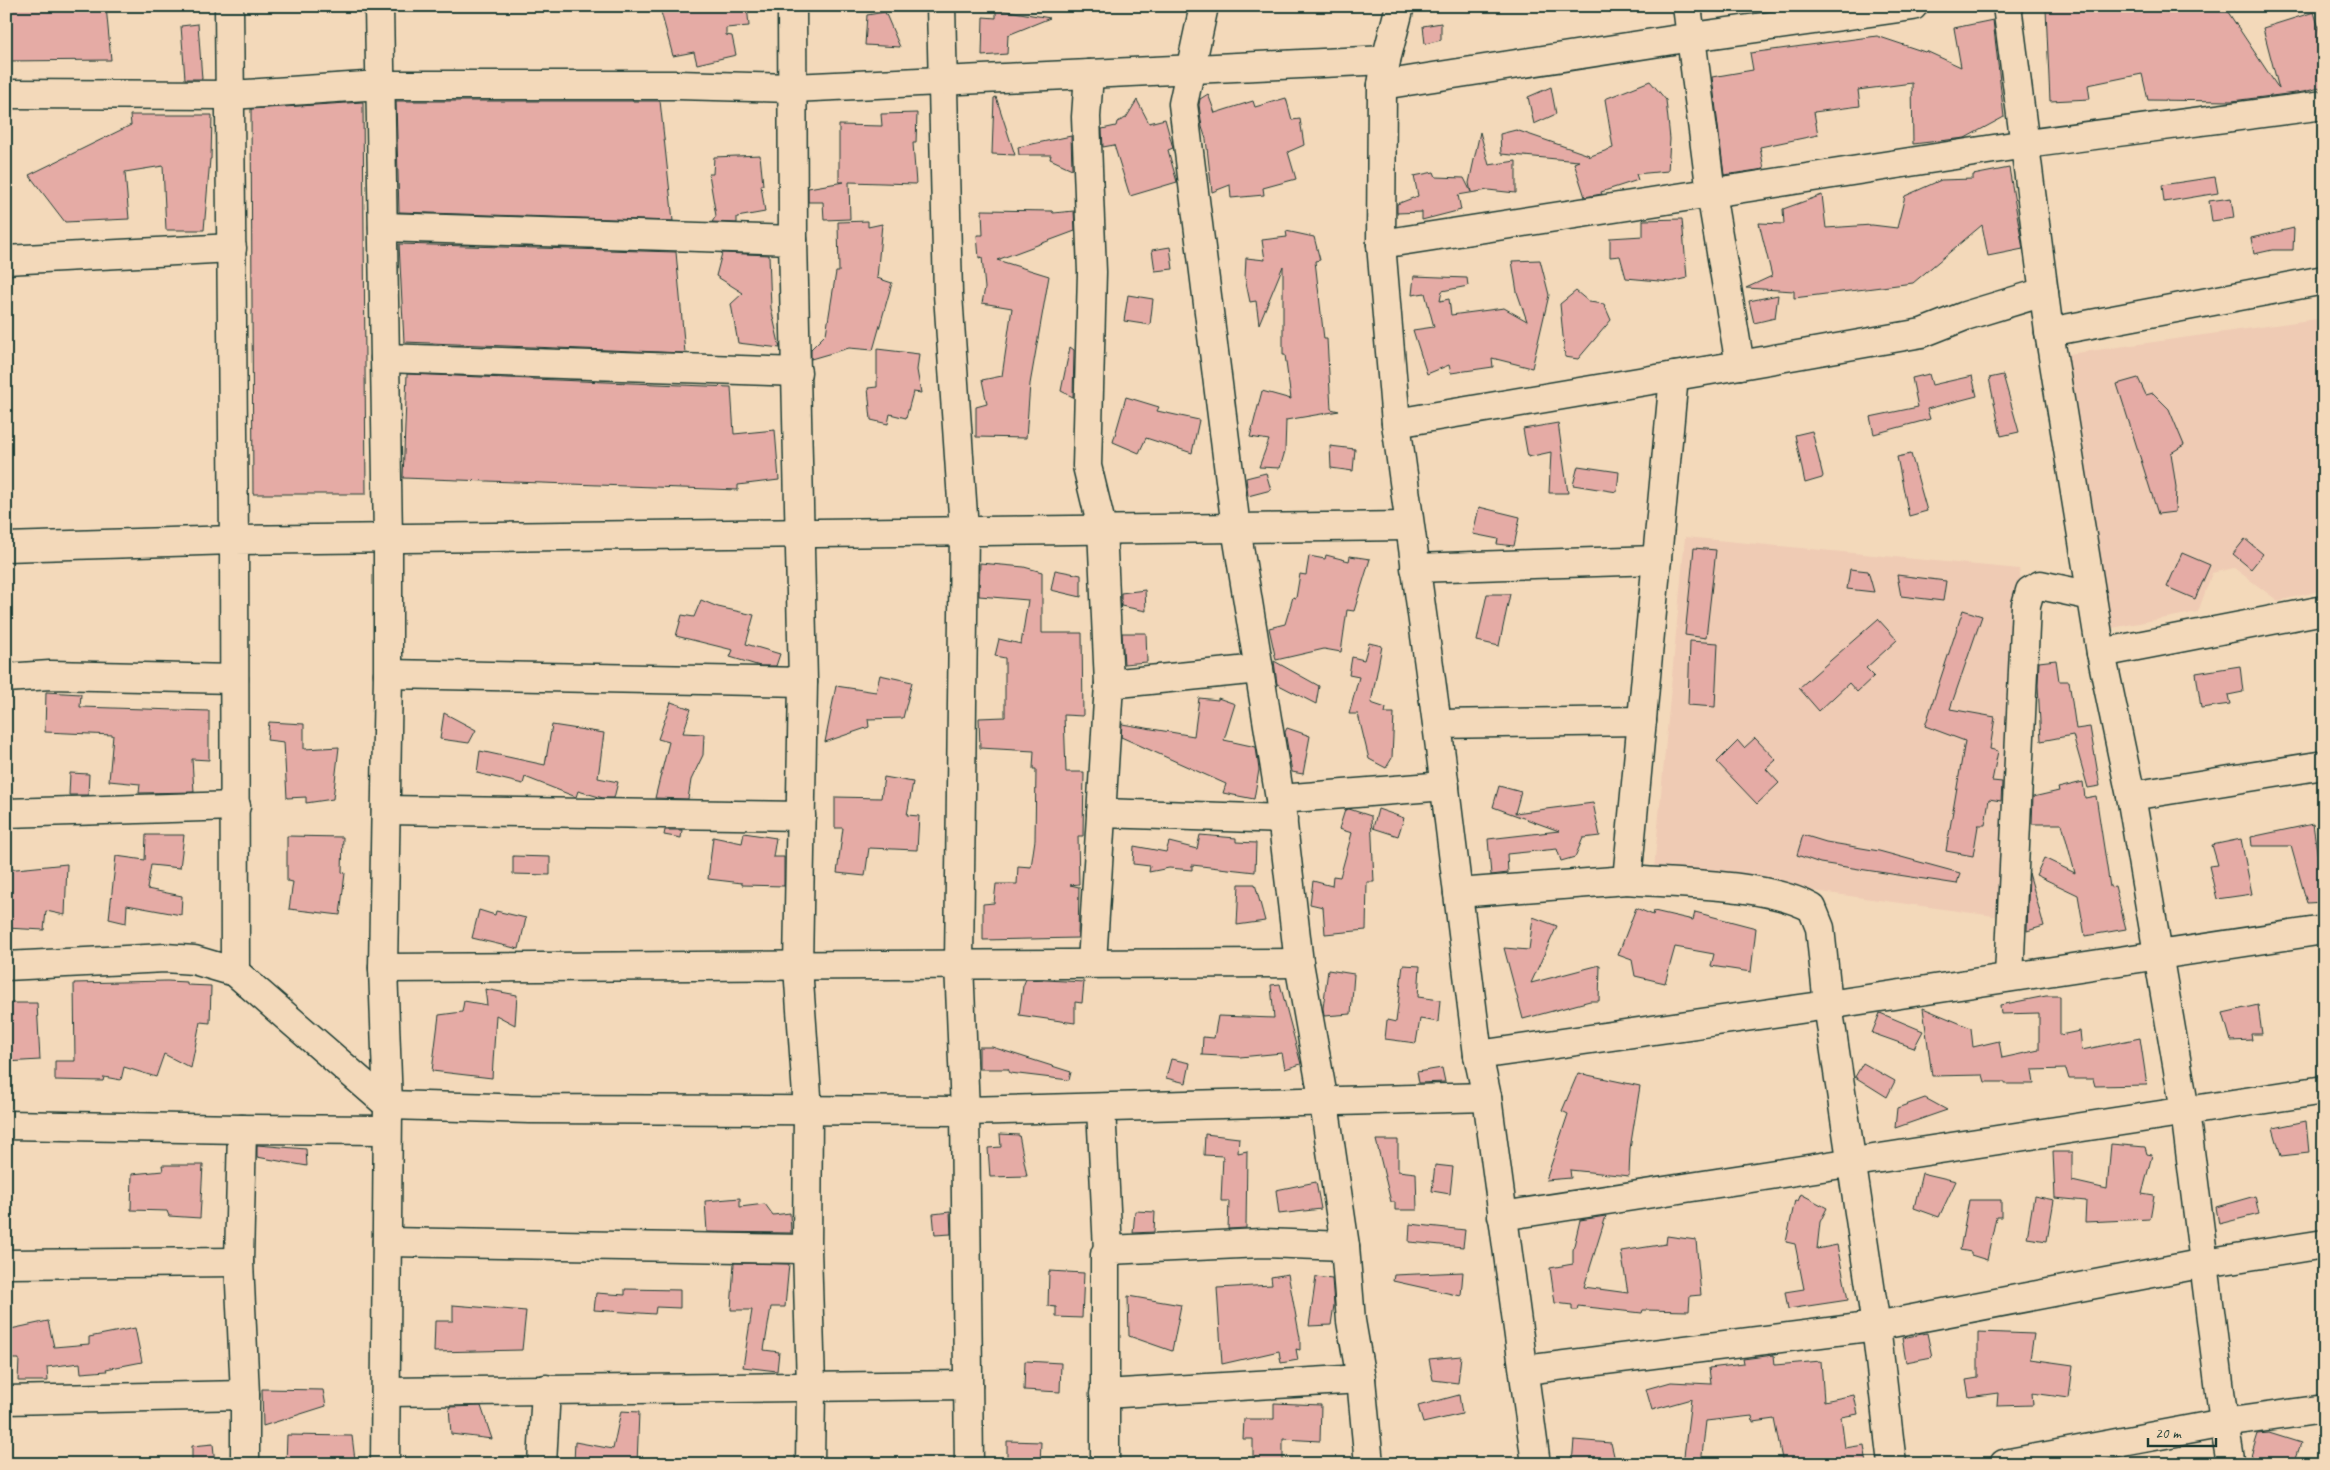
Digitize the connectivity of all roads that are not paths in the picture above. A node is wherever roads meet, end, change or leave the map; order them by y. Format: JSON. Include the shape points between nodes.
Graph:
{"nodes":[{"id":1,"x":229,"y":6,"type":"edge"},
{"id":2,"x":379,"y":6,"type":"edge"},
{"id":3,"x":792,"y":6,"type":"edge"},
{"id":4,"x":941,"y":6,"type":"edge"},
{"id":5,"x":1204,"y":6,"type":"edge"},
{"id":6,"x":1400,"y":6,"type":"edge"},
{"id":7,"x":1687,"y":6,"type":"edge"},
{"id":8,"x":1913,"y":6,"type":"edge"},
{"id":9,"x":2007,"y":6,"type":"edge"},
{"id":10,"x":1692,"y":37,"type":"junction"},
{"id":11,"x":1189,"y":69,"type":"junction"},
{"id":12,"x":1384,"y":73,"type":"junction"},
{"id":13,"x":1089,"y":74,"type":"junction"},
{"id":14,"x":942,"y":81,"type":"junction"},
{"id":15,"x":380,"y":85,"type":"junction"},
{"id":16,"x":793,"y":88,"type":"junction"},
{"id":17,"x":6,"y":94,"type":"edge"},
{"id":18,"x":230,"y":95,"type":"junction"},
{"id":19,"x":2324,"y":105,"type":"edge"},
{"id":20,"x":2026,"y":144,"type":"junction"},
{"id":21,"x":1712,"y":193,"type":"junction"},
{"id":22,"x":383,"y":227,"type":"junction"},
{"id":23,"x":793,"y":240,"type":"junction"},
{"id":24,"x":1381,"y":244,"type":"junction"},
{"id":25,"x":232,"y":248,"type":"junction"},
{"id":26,"x":6,"y":260,"type":"edge"},
{"id":27,"x":2324,"y":280,"type":"edge"},
{"id":28,"x":2044,"y":292,"type":"junction"},
{"id":29,"x":2049,"y":332,"type":"junction"},
{"id":30,"x":385,"y":358,"type":"junction"},
{"id":31,"x":1740,"y":365,"type":"junction"},
{"id":32,"x":798,"y":372,"type":"junction"},
{"id":33,"x":1674,"y":376,"type":"junction"},
{"id":34,"x":1396,"y":423,"type":"junction"},
{"id":35,"x":1409,"y":526,"type":"junction"},
{"id":36,"x":1102,"y":528,"type":"junction"},
{"id":37,"x":1236,"y":528,"type":"junction"},
{"id":38,"x":964,"y":530,"type":"junction"},
{"id":39,"x":799,"y":532,"type":"junction"},
{"id":40,"x":388,"y":538,"type":"junction"},
{"id":41,"x":234,"y":540,"type":"junction"},
{"id":42,"x":6,"y":547,"type":"edge"},
{"id":43,"x":1657,"y":560,"type":"junction"},
{"id":44,"x":1415,"y":568,"type":"junction"},
{"id":45,"x":2092,"y":596,"type":"junction"},
{"id":46,"x":2324,"y":610,"type":"edge"},
{"id":47,"x":2101,"y":653,"type":"junction"},
{"id":48,"x":1258,"y":669,"type":"junction"},
{"id":49,"x":388,"y":674,"type":"junction"},
{"id":50,"x":6,"y":678,"type":"edge"},
{"id":51,"x":234,"y":679,"type":"junction"},
{"id":52,"x":803,"y":682,"type":"junction"},
{"id":53,"x":1109,"y":684,"type":"junction"},
{"id":54,"x":1642,"y":721,"type":"junction"},
{"id":55,"x":1437,"y":724,"type":"junction"},
{"id":56,"x":2324,"y":765,"type":"edge"},
{"id":57,"x":1445,"y":786,"type":"junction"},
{"id":58,"x":2131,"y":796,"type":"junction"},
{"id":59,"x":236,"y":806,"type":"junction"},
{"id":60,"x":1282,"y":809,"type":"junction"},
{"id":61,"x":386,"y":810,"type":"junction"},
{"id":62,"x":6,"y":813,"type":"edge"},
{"id":63,"x":1101,"y":813,"type":"junction"},
{"id":64,"x":801,"y":816,"type":"junction"},
{"id":65,"x":1627,"y":880,"type":"junction"},
{"id":66,"x":1458,"y":893,"type":"junction"},
{"id":67,"x":2324,"y":930,"type":"edge"},
{"id":68,"x":2158,"y":956,"type":"junction"},
{"id":69,"x":959,"y":963,"type":"junction"},
{"id":70,"x":1092,"y":963,"type":"junction"},
{"id":71,"x":1299,"y":963,"type":"junction"},
{"id":72,"x":6,"y":966,"type":"edge"},
{"id":73,"x":798,"y":967,"type":"junction"},
{"id":74,"x":383,"y":968,"type":"junction"},
{"id":75,"x":235,"y":972,"type":"junction"},
{"id":76,"x":2009,"y":977,"type":"junction"},
{"id":77,"x":1828,"y":1005,"type":"junction"},
{"id":78,"x":1478,"y":1055,"type":"junction"},
{"id":79,"x":2324,"y":1090,"type":"edge"},
{"id":80,"x":1487,"y":1097,"type":"junction"},
{"id":81,"x":1324,"y":1103,"type":"junction"},
{"id":82,"x":1100,"y":1108,"type":"junction"},
{"id":83,"x":808,"y":1110,"type":"junction"},
{"id":84,"x":965,"y":1111,"type":"junction"},
{"id":85,"x":2185,"y":1111,"type":"junction"},
{"id":86,"x":388,"y":1118,"type":"junction"},
{"id":87,"x":6,"y":1125,"type":"edge"},
{"id":88,"x":242,"y":1129,"type":"junction"},
{"id":89,"x":1852,"y":1162,"type":"junction"},
{"id":90,"x":1502,"y":1216,"type":"junction"},
{"id":91,"x":387,"y":1242,"type":"junction"},
{"id":92,"x":2324,"y":1244,"type":"edge"},
{"id":93,"x":1345,"y":1246,"type":"junction"},
{"id":94,"x":807,"y":1249,"type":"junction"},
{"id":95,"x":1108,"y":1250,"type":"junction"},
{"id":96,"x":239,"y":1262,"type":"junction"},
{"id":97,"x":2205,"y":1262,"type":"junction"},
{"id":98,"x":6,"y":1264,"type":"edge"},
{"id":99,"x":1876,"y":1326,"type":"junction"},
{"id":100,"x":1524,"y":1370,"type":"junction"},
{"id":101,"x":1361,"y":1379,"type":"junction"},
{"id":102,"x":968,"y":1385,"type":"junction"},
{"id":103,"x":811,"y":1386,"type":"junction"},
{"id":104,"x":546,"y":1389,"type":"junction"},
{"id":105,"x":386,"y":1392,"type":"junction"},
{"id":106,"x":1104,"y":1394,"type":"junction"},
{"id":107,"x":245,"y":1395,"type":"junction"},
{"id":108,"x":6,"y":1400,"type":"edge"},
{"id":109,"x":2324,"y":1409,"type":"edge"},
{"id":110,"x":2224,"y":1423,"type":"junction"},
{"id":111,"x":245,"y":1464,"type":"edge"},
{"id":112,"x":385,"y":1464,"type":"edge"},
{"id":113,"x":542,"y":1464,"type":"edge"},
{"id":114,"x":810,"y":1464,"type":"edge"},
{"id":115,"x":969,"y":1464,"type":"edge"},
{"id":116,"x":1105,"y":1464,"type":"edge"},
{"id":117,"x":1369,"y":1464,"type":"edge"},
{"id":118,"x":1536,"y":1464,"type":"edge"},
{"id":119,"x":1892,"y":1464,"type":"edge"},
{"id":120,"x":2004,"y":1464,"type":"edge"},
{"id":121,"x":2231,"y":1464,"type":"edge"}],
"edges":[{"from":1,"to":18,"type":"street"},
{"from":2,"to":15,"type":"street"},
{"from":3,"to":16,"type":"street"},
{"from":4,"to":14,"type":"street"},
{"from":5,"to":11,"type":"street"},
{"from":6,"to":12,"type":"street"},
{"from":7,"to":10,"type":"street"},
{"from":8,"to":10,"type":"street"},
{"from":9,"to":20,"type":"street"},
{"from":10,"to":12,"type":"street"},
{"from":10,"to":21,"type":"street"},
{"from":11,"to":12,"type":"street"},
{"from":11,"to":13,"type":"street"},
{"from":11,"to":37,"type":"street","via":[[1183,104]]},
{"from":12,"to":24,"type":"street"},
{"from":13,"to":14,"type":"street"},
{"from":13,"to":36,"type":"street","via":[[1086,118],[1092,272],[1086,466]]},
{"from":14,"to":16,"type":"street"},
{"from":14,"to":38,"type":"street","via":[[948,294]]},
{"from":15,"to":16,"type":"street"},
{"from":15,"to":18,"type":"street"},
{"from":15,"to":22,"type":"street"},
{"from":16,"to":23,"type":"street"},
{"from":17,"to":18,"type":"street"},
{"from":18,"to":25,"type":"street"},
{"from":19,"to":20,"type":"street"},
{"from":20,"to":21,"type":"street"},
{"from":20,"to":28,"type":"street"},
{"from":21,"to":24,"type":"street"},
{"from":21,"to":31,"type":"street"},
{"from":22,"to":23,"type":"street"},
{"from":22,"to":30,"type":"street"},
{"from":23,"to":32,"type":"street"},
{"from":24,"to":34,"type":"street"},
{"from":25,"to":26,"type":"street"},
{"from":25,"to":41,"type":"street"},
{"from":27,"to":29,"type":"street"},
{"from":28,"to":29,"type":"street"},
{"from":28,"to":31,"type":"street","via":[[1922,333]]},
{"from":29,"to":45,"type":"street"},
{"from":30,"to":32,"type":"street"},
{"from":30,"to":40,"type":"street"},
{"from":31,"to":33,"type":"street"},
{"from":32,"to":39,"type":"street"},
{"from":33,"to":34,"type":"street"},
{"from":33,"to":43,"type":"street"},
{"from":34,"to":35,"type":"street"},
{"from":35,"to":37,"type":"street"},
{"from":35,"to":44,"type":"street"},
{"from":36,"to":37,"type":"street"},
{"from":36,"to":38,"type":"street"},
{"from":36,"to":53,"type":"street"},
{"from":37,"to":48,"type":"street"},
{"from":38,"to":39,"type":"street"},
{"from":38,"to":69,"type":"street"},
{"from":39,"to":40,"type":"street"},
{"from":39,"to":52,"type":"street"},
{"from":40,"to":41,"type":"street"},
{"from":40,"to":49,"type":"street"},
{"from":41,"to":42,"type":"street"},
{"from":41,"to":51,"type":"street"},
{"from":43,"to":44,"type":"street"},
{"from":43,"to":54,"type":"street"},
{"from":44,"to":55,"type":"street"},
{"from":45,"to":47,"type":"street"},
{"from":45,"to":76,"type":"street","via":[[2040,585],[2030,591],[2026,604]]},
{"from":46,"to":47,"type":"street"},
{"from":47,"to":58,"type":"street"},
{"from":48,"to":53,"type":"street"},
{"from":48,"to":60,"type":"street"},
{"from":49,"to":52,"type":"street"},
{"from":49,"to":61,"type":"street"},
{"from":50,"to":51,"type":"street","via":[[50,675]]},
{"from":51,"to":59,"type":"street"},
{"from":52,"to":64,"type":"street"},
{"from":53,"to":63,"type":"street"},
{"from":54,"to":55,"type":"street"},
{"from":54,"to":65,"type":"street"},
{"from":55,"to":57,"type":"street"},
{"from":56,"to":58,"type":"street"},
{"from":57,"to":60,"type":"street"},
{"from":57,"to":66,"type":"street"},
{"from":58,"to":68,"type":"street"},
{"from":59,"to":62,"type":"street"},
{"from":59,"to":75,"type":"street"},
{"from":60,"to":63,"type":"street"},
{"from":60,"to":71,"type":"street"},
{"from":61,"to":64,"type":"street"},
{"from":61,"to":74,"type":"street"},
{"from":63,"to":70,"type":"street"},
{"from":64,"to":73,"type":"street"},
{"from":65,"to":66,"type":"street"},
{"from":65,"to":77,"type":"street","via":[[1736,888],[1800,902],[1812,908],[1820,928]]},
{"from":66,"to":78,"type":"street"},
{"from":67,"to":68,"type":"street"},
{"from":68,"to":76,"type":"street"},
{"from":68,"to":85,"type":"street"},
{"from":69,"to":70,"type":"street"},
{"from":69,"to":73,"type":"street"},
{"from":69,"to":84,"type":"street"},
{"from":70,"to":71,"type":"street"},
{"from":71,"to":81,"type":"street"},
{"from":72,"to":75,"type":"street","via":[[165,958],[194,960]]},
{"from":73,"to":74,"type":"street"},
{"from":73,"to":83,"type":"street"},
{"from":74,"to":86,"type":"street"},
{"from":75,"to":86,"type":"street"},
{"from":76,"to":77,"type":"street"},
{"from":77,"to":78,"type":"street"},
{"from":77,"to":89,"type":"street"},
{"from":78,"to":80,"type":"street"},
{"from":79,"to":85,"type":"street"},
{"from":80,"to":81,"type":"street"},
{"from":80,"to":90,"type":"street"},
{"from":81,"to":82,"type":"street"},
{"from":81,"to":93,"type":"street"},
{"from":82,"to":84,"type":"street"},
{"from":82,"to":95,"type":"street"},
{"from":83,"to":84,"type":"street"},
{"from":83,"to":86,"type":"street","via":[[530,1109]]},
{"from":83,"to":94,"type":"street"},
{"from":84,"to":102,"type":"street"},
{"from":85,"to":89,"type":"street"},
{"from":85,"to":97,"type":"street"},
{"from":86,"to":88,"type":"street"},
{"from":86,"to":91,"type":"street"},
{"from":87,"to":88,"type":"street"},
{"from":88,"to":96,"type":"street"},
{"from":89,"to":90,"type":"street"},
{"from":89,"to":99,"type":"street"},
{"from":90,"to":100,"type":"street"},
{"from":91,"to":94,"type":"street"},
{"from":91,"to":105,"type":"street"},
{"from":92,"to":97,"type":"street"},
{"from":93,"to":95,"type":"street","via":[[1262,1243]]},
{"from":93,"to":101,"type":"street","via":[[1351,1321]]},
{"from":94,"to":103,"type":"street"},
{"from":95,"to":106,"type":"street","via":[[1105,1254]]},
{"from":96,"to":98,"type":"street"},
{"from":96,"to":107,"type":"street"},
{"from":97,"to":99,"type":"street"},
{"from":97,"to":110,"type":"street"},
{"from":99,"to":100,"type":"street"},
{"from":99,"to":119,"type":"street"},
{"from":100,"to":118,"type":"street"},
{"from":101,"to":106,"type":"street"},
{"from":101,"to":117,"type":"street"},
{"from":102,"to":103,"type":"street"},
{"from":102,"to":115,"type":"street"},
{"from":103,"to":104,"type":"street"},
{"from":103,"to":114,"type":"street"},
{"from":104,"to":105,"type":"street"},
{"from":104,"to":113,"type":"street"},
{"from":105,"to":112,"type":"street"},
{"from":106,"to":116,"type":"street"},
{"from":107,"to":108,"type":"street"},
{"from":107,"to":111,"type":"street"},
{"from":109,"to":110,"type":"street"},
{"from":110,"to":120,"type":"street"},
{"from":110,"to":121,"type":"street"}]}
